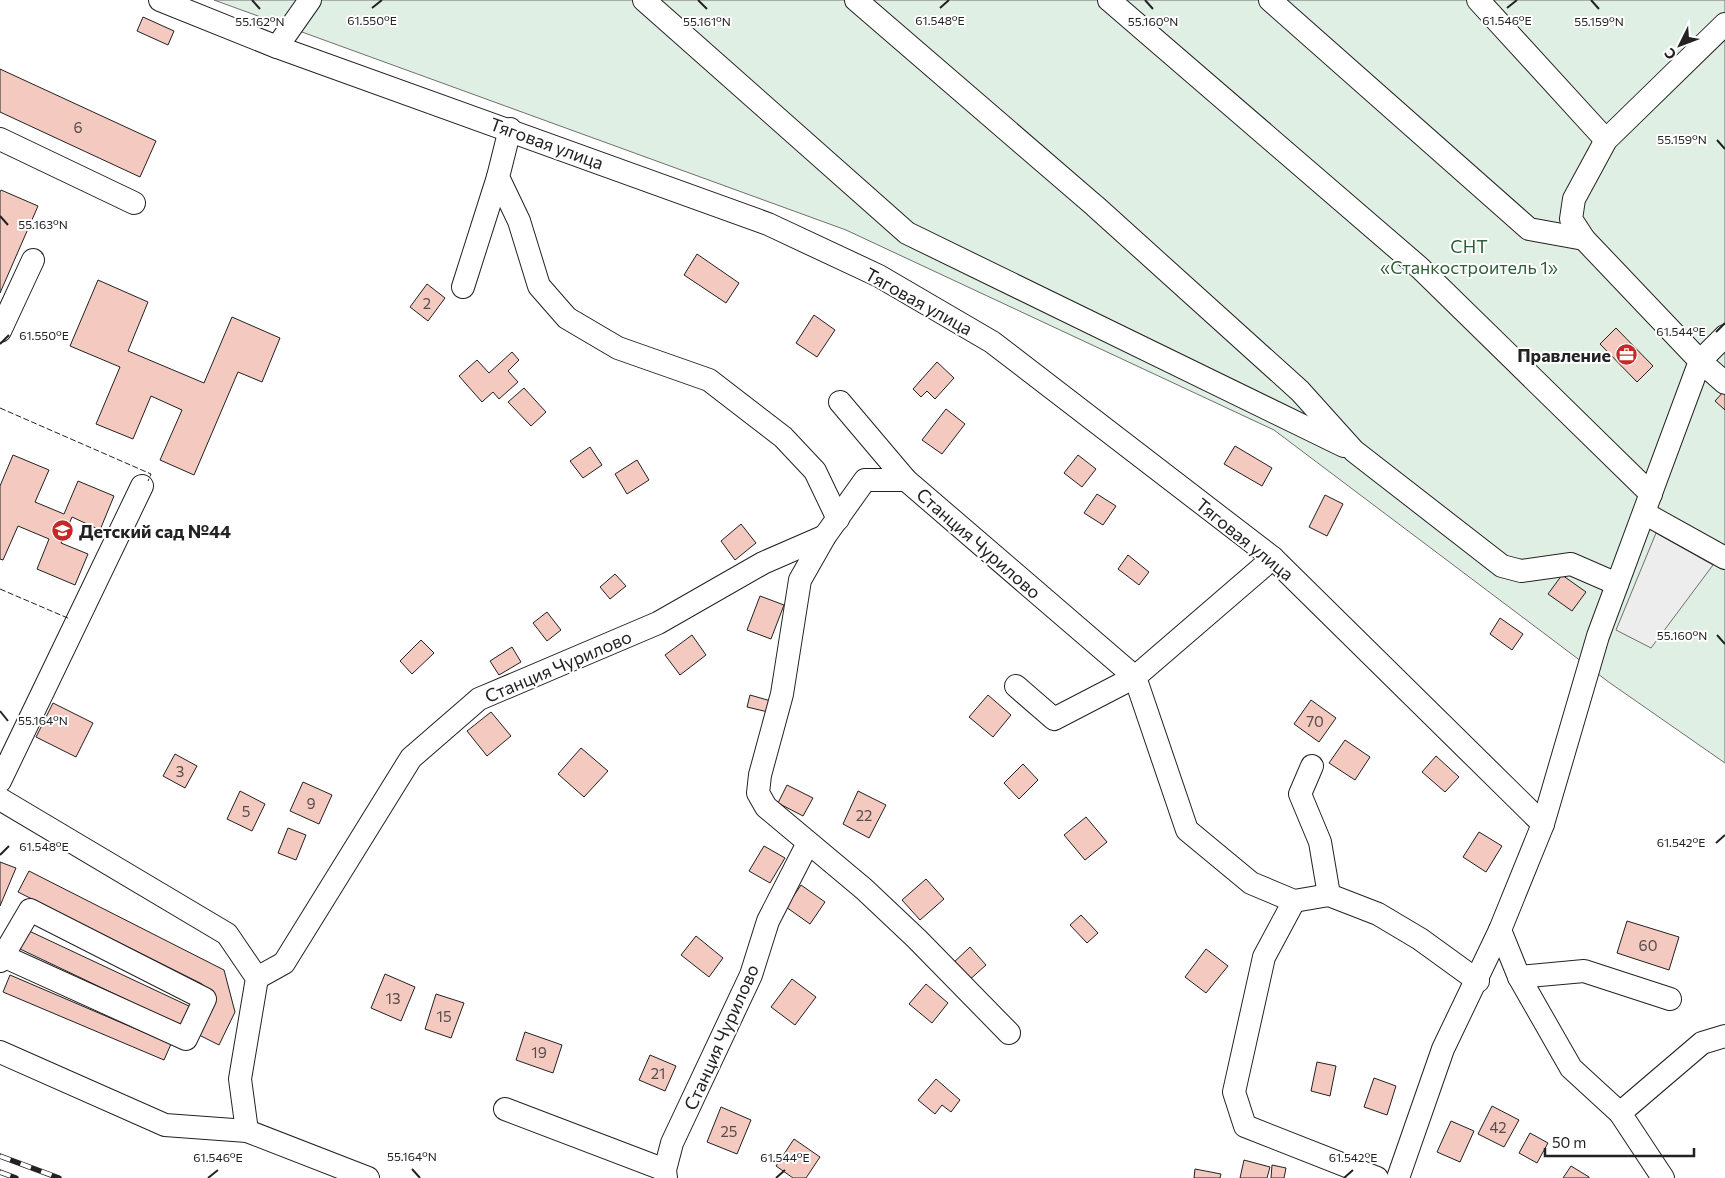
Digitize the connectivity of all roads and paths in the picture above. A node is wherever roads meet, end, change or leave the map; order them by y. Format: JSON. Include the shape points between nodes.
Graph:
{"nodes":[{"id":1,"x":160,"y":0,"type":"edge"},
{"id":2,"x":310,"y":0,"type":"edge"},
{"id":3,"x":644,"y":0,"type":"edge"},
{"id":4,"x":856,"y":0,"type":"edge"},
{"id":5,"x":1109,"y":0,"type":"edge"},
{"id":6,"x":1270,"y":0,"type":"edge"},
{"id":7,"x":1478,"y":0,"type":"edge"},
{"id":8,"x":1725,"y":24,"type":"edge"},
{"id":9,"x":277,"y":47,"type":"junction"},
{"id":10,"x":510,"y":130,"type":"junction"},
{"id":11,"x":0,"y":139,"type":"edge"},
{"id":12,"x":1606,"y":140,"type":"junction"},
{"id":13,"x":498,"y":178,"type":"junction"},
{"id":14,"x":134,"y":203,"type":"dead end"},
{"id":15,"x":1584,"y":239,"type":"junction"},
{"id":16,"x":33,"y":260,"type":"dead end"},
{"id":17,"x":463,"y":287,"type":"dead end"},
{"id":18,"x":0,"y":331,"type":"edge"},
{"id":19,"x":1725,"y":336,"type":"edge"},
{"id":20,"x":1700,"y":361,"type":"junction"},
{"id":21,"x":1725,"y":383,"type":"edge"},
{"id":22,"x":840,"y":402,"type":"dead end"},
{"id":23,"x":1354,"y":451,"type":"junction"},
{"id":24,"x":906,"y":480,"type":"junction"},
{"id":25,"x":142,"y":486,"type":"dead end"},
{"id":26,"x":1647,"y":503,"type":"junction"},
{"id":27,"x":831,"y":528,"type":"junction"},
{"id":28,"x":1273,"y":558,"type":"junction"},
{"id":29,"x":1725,"y":558,"type":"edge"},
{"id":30,"x":1617,"y":584,"type":"junction"},
{"id":31,"x":1135,"y":677,"type":"junction"},
{"id":32,"x":1016,"y":686,"type":"dead end"},
{"id":33,"x":1312,"y":766,"type":"dead end"},
{"id":34,"x":0,"y":781,"type":"edge"},
{"id":35,"x":0,"y":800,"type":"edge"},
{"id":36,"x":1543,"y":824,"type":"junction"},
{"id":37,"x":808,"y":843,"type":"junction"},
{"id":38,"x":1328,"y":895,"type":"junction"},
{"id":39,"x":1294,"y":901,"type":"junction"},
{"id":40,"x":1500,"y":930,"type":"junction"},
{"id":41,"x":1,"y":958,"type":"edge"},
{"id":42,"x":1519,"y":977,"type":"junction"},
{"id":43,"x":257,"y":978,"type":"junction"},
{"id":44,"x":1478,"y":981,"type":"junction"},
{"id":45,"x":1670,"y":998,"type":"dead end"},
{"id":46,"x":1009,"y":1033,"type":"dead end"},
{"id":47,"x":1725,"y":1036,"type":"edge"},
{"id":48,"x":0,"y":1052,"type":"edge"},
{"id":49,"x":505,"y":1109,"type":"dead end"},
{"id":50,"x":1620,"y":1113,"type":"junction"},
{"id":51,"x":248,"y":1130,"type":"junction"},
{"id":52,"x":666,"y":1174,"type":"edge"},
{"id":53,"x":368,"y":1178,"type":"edge"},
{"id":54,"x":1377,"y":1178,"type":"edge"},
{"id":55,"x":1398,"y":1178,"type":"edge"},
{"id":56,"x":1663,"y":1178,"type":"edge"}],
"edges":[{"from":1,"to":9,"type":"street","name":"Тяговая улица"},
{"from":2,"to":9,"type":"street"},
{"from":3,"to":23,"type":"street","via":[[907,233]]},
{"from":4,"to":23,"type":"street","via":[[1095,206],[1300,391]]},
{"from":5,"to":26,"type":"street","via":[[1420,268]]},
{"from":6,"to":15,"type":"street","via":[[1528,229]]},
{"from":7,"to":12,"type":"street"},
{"from":8,"to":12,"type":"street"},
{"from":9,"to":10,"type":"street","name":"Тяговая улица"},
{"from":10,"to":13,"type":"street"},
{"from":10,"to":28,"type":"street","name":"Тяговая улица","via":[[768,224],[878,276],[992,342]]},
{"from":11,"to":14,"type":"street"},
{"from":12,"to":15,"type":"street","via":[[1574,199],[1571,219]]},
{"from":13,"to":17,"type":"street"},
{"from":13,"to":27,"type":"street","via":[[519,221],[538,286],[567,318],[618,348],[709,380],[783,437],[815,471]]},
{"from":15,"to":20,"type":"street"},
{"from":16,"to":18,"type":"street"},
{"from":19,"to":20,"type":"street"},
{"from":20,"to":21,"type":"street"},
{"from":20,"to":26,"type":"street"},
{"from":22,"to":24,"type":"street"},
{"from":23,"to":30,"type":"street","via":[[1502,566],[1521,571],[1571,564]]},
{"from":24,"to":27,"type":"street","name":"Станция Чурилово","via":[[865,480]]},
{"from":24,"to":31,"type":"street","name":"Станция Чурилово"},
{"from":25,"to":34,"type":"street"},
{"from":26,"to":29,"type":"street"},
{"from":26,"to":30,"type":"street"},
{"from":27,"to":37,"type":"street","name":"Станция Чурилово","via":[[800,580],[782,694],[758,793],[766,807]]},
{"from":27,"to":43,"type":"street","name":"Станция Чурилово","via":[[658,623],[479,699],[411,758],[284,963]]},
{"from":28,"to":31,"type":"street"},
{"from":28,"to":36,"type":"street","name":"Тяговая улица"},
{"from":30,"to":36,"type":"street","via":[[1598,636]]},
{"from":31,"to":32,"type":"street","via":[[1054,719]]},
{"from":31,"to":39,"type":"street","via":[[1187,830],[1251,883]]},
{"from":33,"to":38,"type":"street","via":[[1300,794],[1320,842]]},
{"from":35,"to":43,"type":"street","via":[[227,934]]},
{"from":36,"to":40,"type":"street"},
{"from":37,"to":46,"type":"street","name":"Станция Чурилово","via":[[916,939]]},
{"from":37,"to":52,"type":"street","name":"Станция Чурилово","via":[[768,921],[752,975],[672,1143]]},
{"from":38,"to":39,"type":"street"},
{"from":38,"to":44,"type":"street","via":[[1387,919]]},
{"from":39,"to":54,"type":"street","via":[[1264,957],[1234,1092],[1244,1126]]},
{"from":40,"to":42,"type":"street"},
{"from":40,"to":44,"type":"street"},
{"from":41,"to":41,"type":"street","via":[[30,910],[205,999],[186,1039]]},
{"from":42,"to":45,"type":"street","via":[[1584,971]]},
{"from":42,"to":50,"type":"street","via":[[1571,1068]]},
{"from":43,"to":51,"type":"street","via":[[240,1079]]},
{"from":44,"to":55,"type":"street","via":[[1443,1049]]},
{"from":47,"to":50,"type":"street","via":[[1702,1043]]},
{"from":48,"to":51,"type":"street","via":[[165,1125]]},
{"from":49,"to":52,"type":"street"},
{"from":50,"to":56,"type":"street"},
{"from":51,"to":53,"type":"street"}]}
